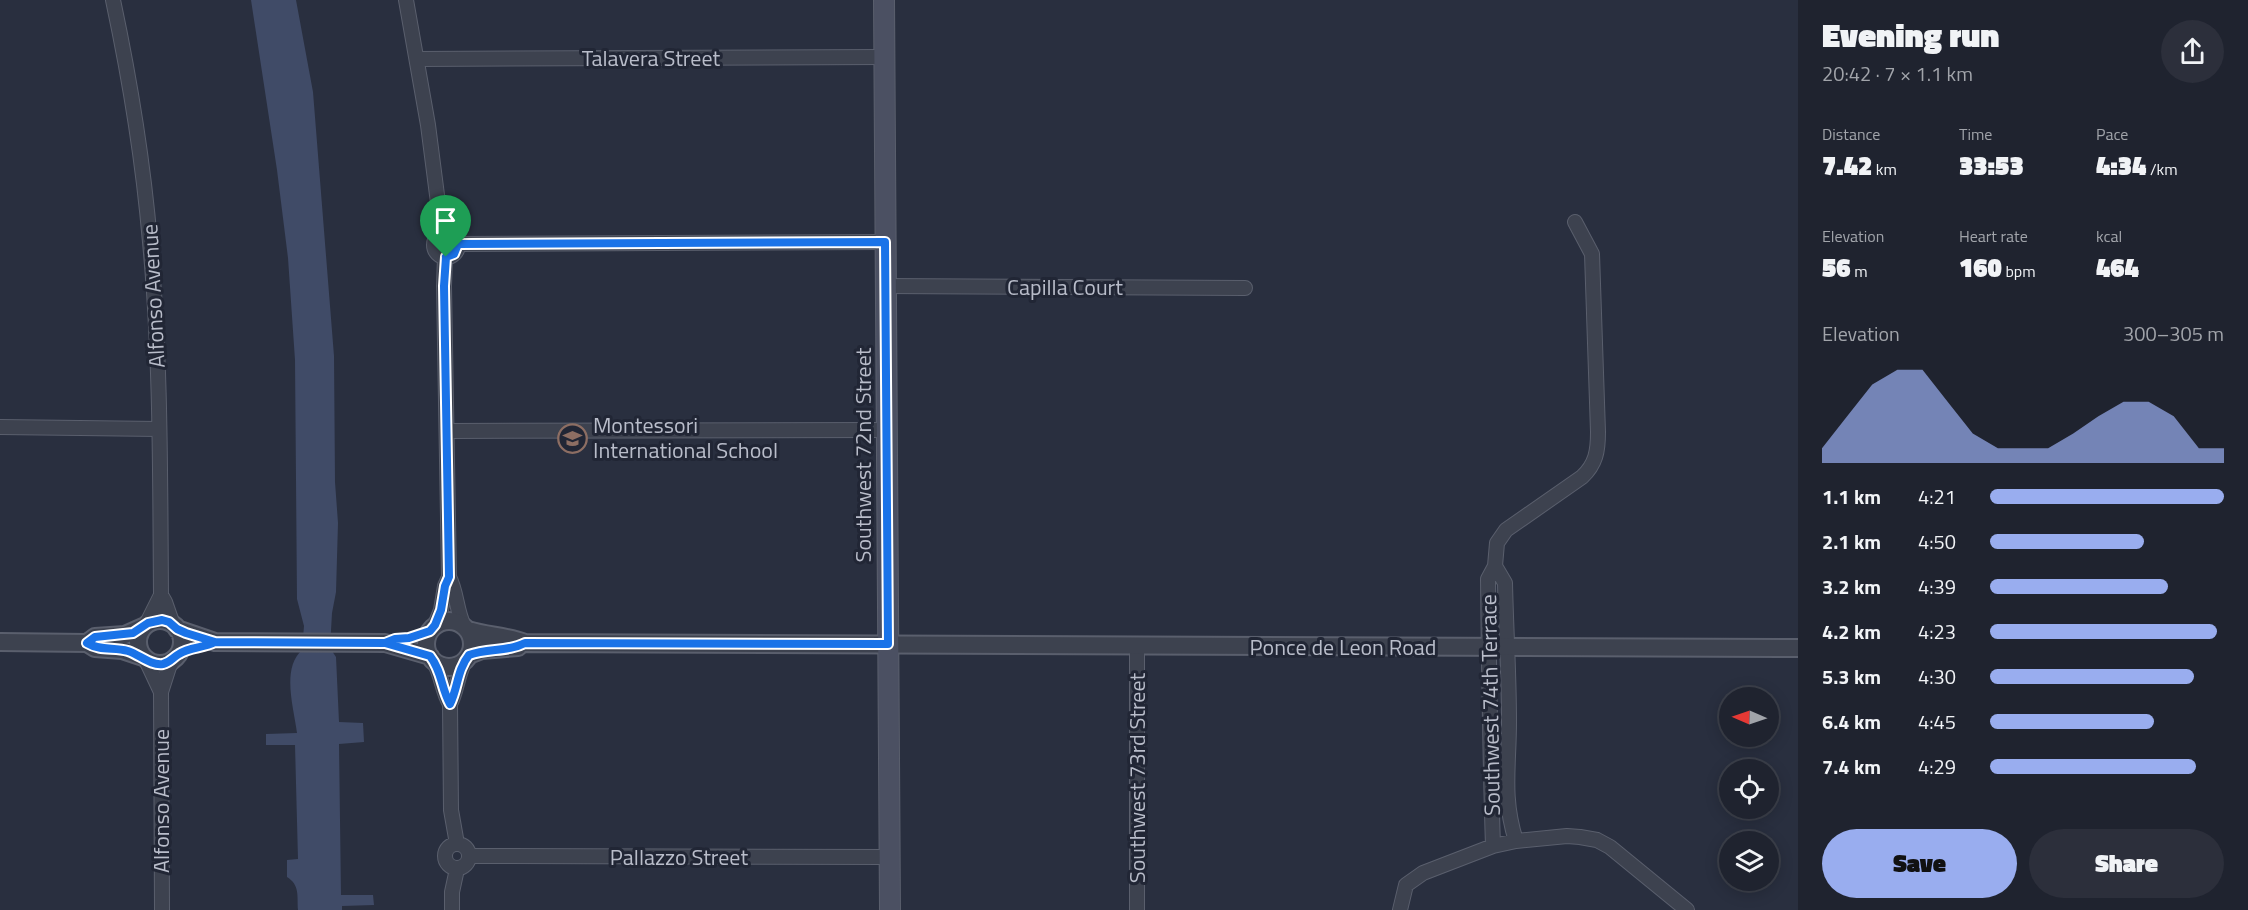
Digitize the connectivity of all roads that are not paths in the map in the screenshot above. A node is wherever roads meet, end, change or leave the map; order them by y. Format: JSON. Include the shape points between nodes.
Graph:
{"nodes":[{"id":1,"x":114,"y":0,"type":"edge"},
{"id":2,"x":406,"y":0,"type":"edge"},
{"id":3,"x":884,"y":0,"type":"edge"},
{"id":4,"x":884,"y":57,"type":"junction"},
{"id":5,"x":418,"y":59,"type":"junction"},
{"id":6,"x":1575,"y":222,"type":"dead end"},
{"id":7,"x":442,"y":234,"type":"junction"},
{"id":8,"x":885,"y":242,"type":"junction"},
{"id":9,"x":458,"y":244,"type":"junction"},
{"id":10,"x":446,"y":257,"type":"junction"},
{"id":11,"x":885,"y":286,"type":"junction"},
{"id":12,"x":1245,"y":288,"type":"dead end"},
{"id":13,"x":0,"y":428,"type":"edge"},
{"id":14,"x":159,"y":429,"type":"junction"},
{"id":15,"x":887,"y":430,"type":"junction"},
{"id":16,"x":447,"y":431,"type":"junction"},
{"id":17,"x":1495,"y":566,"type":"junction"},
{"id":18,"x":449,"y":577,"type":"junction"},
{"id":19,"x":161,"y":596,"type":"junction"},
{"id":20,"x":145,"y":626,"type":"junction"},
{"id":21,"x":175,"y":627,"type":"junction"},
{"id":22,"x":432,"y":628,"type":"junction"},
{"id":23,"x":466,"y":628,"type":"junction"},
{"id":24,"x":0,"y":642,"type":"edge"},
{"id":25,"x":215,"y":642,"type":"junction"},
{"id":26,"x":87,"y":643,"type":"junction"},
{"id":27,"x":385,"y":643,"type":"junction"},
{"id":28,"x":525,"y":643,"type":"junction"},
{"id":29,"x":888,"y":644,"type":"junction"},
{"id":30,"x":1137,"y":645,"type":"junction"},
{"id":31,"x":1489,"y":648,"type":"junction"},
{"id":32,"x":1798,"y":648,"type":"edge"},
{"id":33,"x":1506,"y":649,"type":"junction"},
{"id":34,"x":176,"y":656,"type":"junction"},
{"id":35,"x":145,"y":658,"type":"junction"},
{"id":36,"x":467,"y":658,"type":"junction"},
{"id":37,"x":432,"y":659,"type":"junction"},
{"id":38,"x":161,"y":692,"type":"junction"},
{"id":39,"x":1488,"y":700,"type":"junction"},
{"id":40,"x":1508,"y":700,"type":"junction"},
{"id":41,"x":450,"y":704,"type":"junction"},
{"id":42,"x":1490,"y":735,"type":"junction"},
{"id":43,"x":1508,"y":735,"type":"junction"},
{"id":44,"x":1491,"y":781,"type":"junction"},
{"id":45,"x":1506,"y":781,"type":"junction"},
{"id":46,"x":1516,"y":840,"type":"junction"},
{"id":47,"x":457,"y":844,"type":"junction"},
{"id":48,"x":1493,"y":846,"type":"junction"},
{"id":49,"x":469,"y":856,"type":"junction"},
{"id":50,"x":889,"y":857,"type":"junction"},
{"id":51,"x":457,"y":869,"type":"junction"},
{"id":52,"x":162,"y":910,"type":"edge"},
{"id":53,"x":452,"y":910,"type":"edge"},
{"id":54,"x":890,"y":910,"type":"edge"},
{"id":55,"x":1137,"y":910,"type":"edge"},
{"id":56,"x":1401,"y":910,"type":"edge"},
{"id":57,"x":1687,"y":910,"type":"edge"}],
"edges":[{"from":1,"to":14,"type":"street","name":"Alfonso Avenue","via":[[138,129],[147,208]]},
{"from":2,"to":5,"type":"street"},
{"from":3,"to":4,"type":"main road","name":"Southwest 72nd Street"},
{"from":4,"to":5,"type":"street","name":"Talavera Street"},
{"from":4,"to":8,"type":"main road","name":"Southwest 72nd Street"},
{"from":5,"to":7,"type":"street"},
{"from":6,"to":17,"type":"street","name":"Southwest 74th Terrace","via":[[1592,254],[1597,454],[1582,477],[1506,530],[1497,543]]},
{"from":7,"to":9,"type":"street","via":[[453,235]]},
{"from":7,"to":10,"type":"street","via":[[434,241],[434,249]]},
{"from":8,"to":9,"type":"street"},
{"from":8,"to":11,"type":"main road","name":"Southwest 72nd Street"},
{"from":9,"to":10,"type":"street","via":[[454,254]]},
{"from":10,"to":16,"type":"street"},
{"from":11,"to":12,"type":"street","name":"Capilla Court"},
{"from":11,"to":15,"type":"main road","name":"Southwest 72nd Street"},
{"from":13,"to":14,"type":"street"},
{"from":14,"to":19,"type":"street","name":"Alfonso Avenue"},
{"from":15,"to":16,"type":"street"},
{"from":15,"to":29,"type":"main road","name":"Southwest 72nd Street"},
{"from":16,"to":18,"type":"street"},
{"from":17,"to":31,"type":"street","name":"Southwest 74th Terrace","via":[[1488,579]]},
{"from":17,"to":33,"type":"street","name":"Southwest 74th Terrace","via":[[1505,583]]},
{"from":18,"to":22,"type":"street"},
{"from":18,"to":23,"type":"street"},
{"from":19,"to":20,"type":"street","name":"Alfonso Avenue"},
{"from":19,"to":21,"type":"street","name":"Alfonso Avenue"},
{"from":20,"to":21,"type":"street","via":[[162,620]]},
{"from":20,"to":26,"type":"street","via":[[124,635],[95,637]]},
{"from":20,"to":35,"type":"street","via":[[138,640]]},
{"from":21,"to":25,"type":"street"},
{"from":21,"to":34,"type":"street","via":[[181,638]]},
{"from":22,"to":23,"type":"street","via":[[450,620]]},
{"from":22,"to":27,"type":"street"},
{"from":22,"to":37,"type":"street","via":[[426,644]]},
{"from":23,"to":28,"type":"street"},
{"from":23,"to":36,"type":"street","via":[[472,642]]},
{"from":24,"to":26,"type":"street"},
{"from":25,"to":27,"type":"street"},
{"from":25,"to":34,"type":"street"},
{"from":26,"to":35,"type":"street"},
{"from":27,"to":37,"type":"street"},
{"from":28,"to":29,"type":"street","name":"Ponce de Leon Road"},
{"from":28,"to":36,"type":"street","via":[[515,648],[482,650]]},
{"from":29,"to":30,"type":"street","name":"Ponce de Leon Road"},
{"from":29,"to":50,"type":"main road","name":"Southwest 72nd Street"},
{"from":30,"to":31,"type":"street","name":"Ponce de Leon Road"},
{"from":30,"to":55,"type":"street","name":"Southwest 73rd Street"},
{"from":31,"to":33,"type":"street","name":"Ponce de Leon Road"},
{"from":31,"to":39,"type":"street","name":"Southwest 74th Terrace"},
{"from":32,"to":33,"type":"street","name":"Ponce de Leon Road"},
{"from":33,"to":40,"type":"street","name":"Southwest 74th Terrace"},
{"from":34,"to":35,"type":"street","via":[[161,664]]},
{"from":34,"to":38,"type":"street","name":"Alfonso Avenue"},
{"from":35,"to":38,"type":"street","name":"Alfonso Avenue"},
{"from":36,"to":37,"type":"street","via":[[447,667]]},
{"from":36,"to":41,"type":"street"},
{"from":37,"to":41,"type":"street"},
{"from":38,"to":52,"type":"street","name":"Alfonso Avenue"},
{"from":39,"to":40,"type":"street"},
{"from":39,"to":42,"type":"street","name":"Southwest 74th Terrace"},
{"from":40,"to":43,"type":"street","name":"Southwest 74th Terrace"},
{"from":41,"to":47,"type":"street","via":[[451,810]]},
{"from":42,"to":43,"type":"street"},
{"from":42,"to":44,"type":"street","name":"Southwest 74th Terrace"},
{"from":43,"to":45,"type":"street","name":"Southwest 74th Terrace"},
{"from":44,"to":45,"type":"street"},
{"from":44,"to":48,"type":"street","name":"Southwest 74th Terrace"},
{"from":45,"to":46,"type":"street","name":"Southwest 74th Terrace","via":[[1508,813]]},
{"from":46,"to":48,"type":"street"},
{"from":46,"to":57,"type":"street","via":[[1590,838],[1610,847]]},
{"from":47,"to":49,"type":"street","via":[[466,848]]},
{"from":47,"to":51,"type":"street","via":[[447,849],[444,856],[449,866]]},
{"from":48,"to":56,"type":"street","via":[[1409,882]]},
{"from":49,"to":50,"type":"street","name":"Pallazzo Street"},
{"from":49,"to":51,"type":"street","via":[[467,864]]},
{"from":50,"to":54,"type":"main road","name":"Southwest 72nd Street"},
{"from":51,"to":53,"type":"street"}]}
